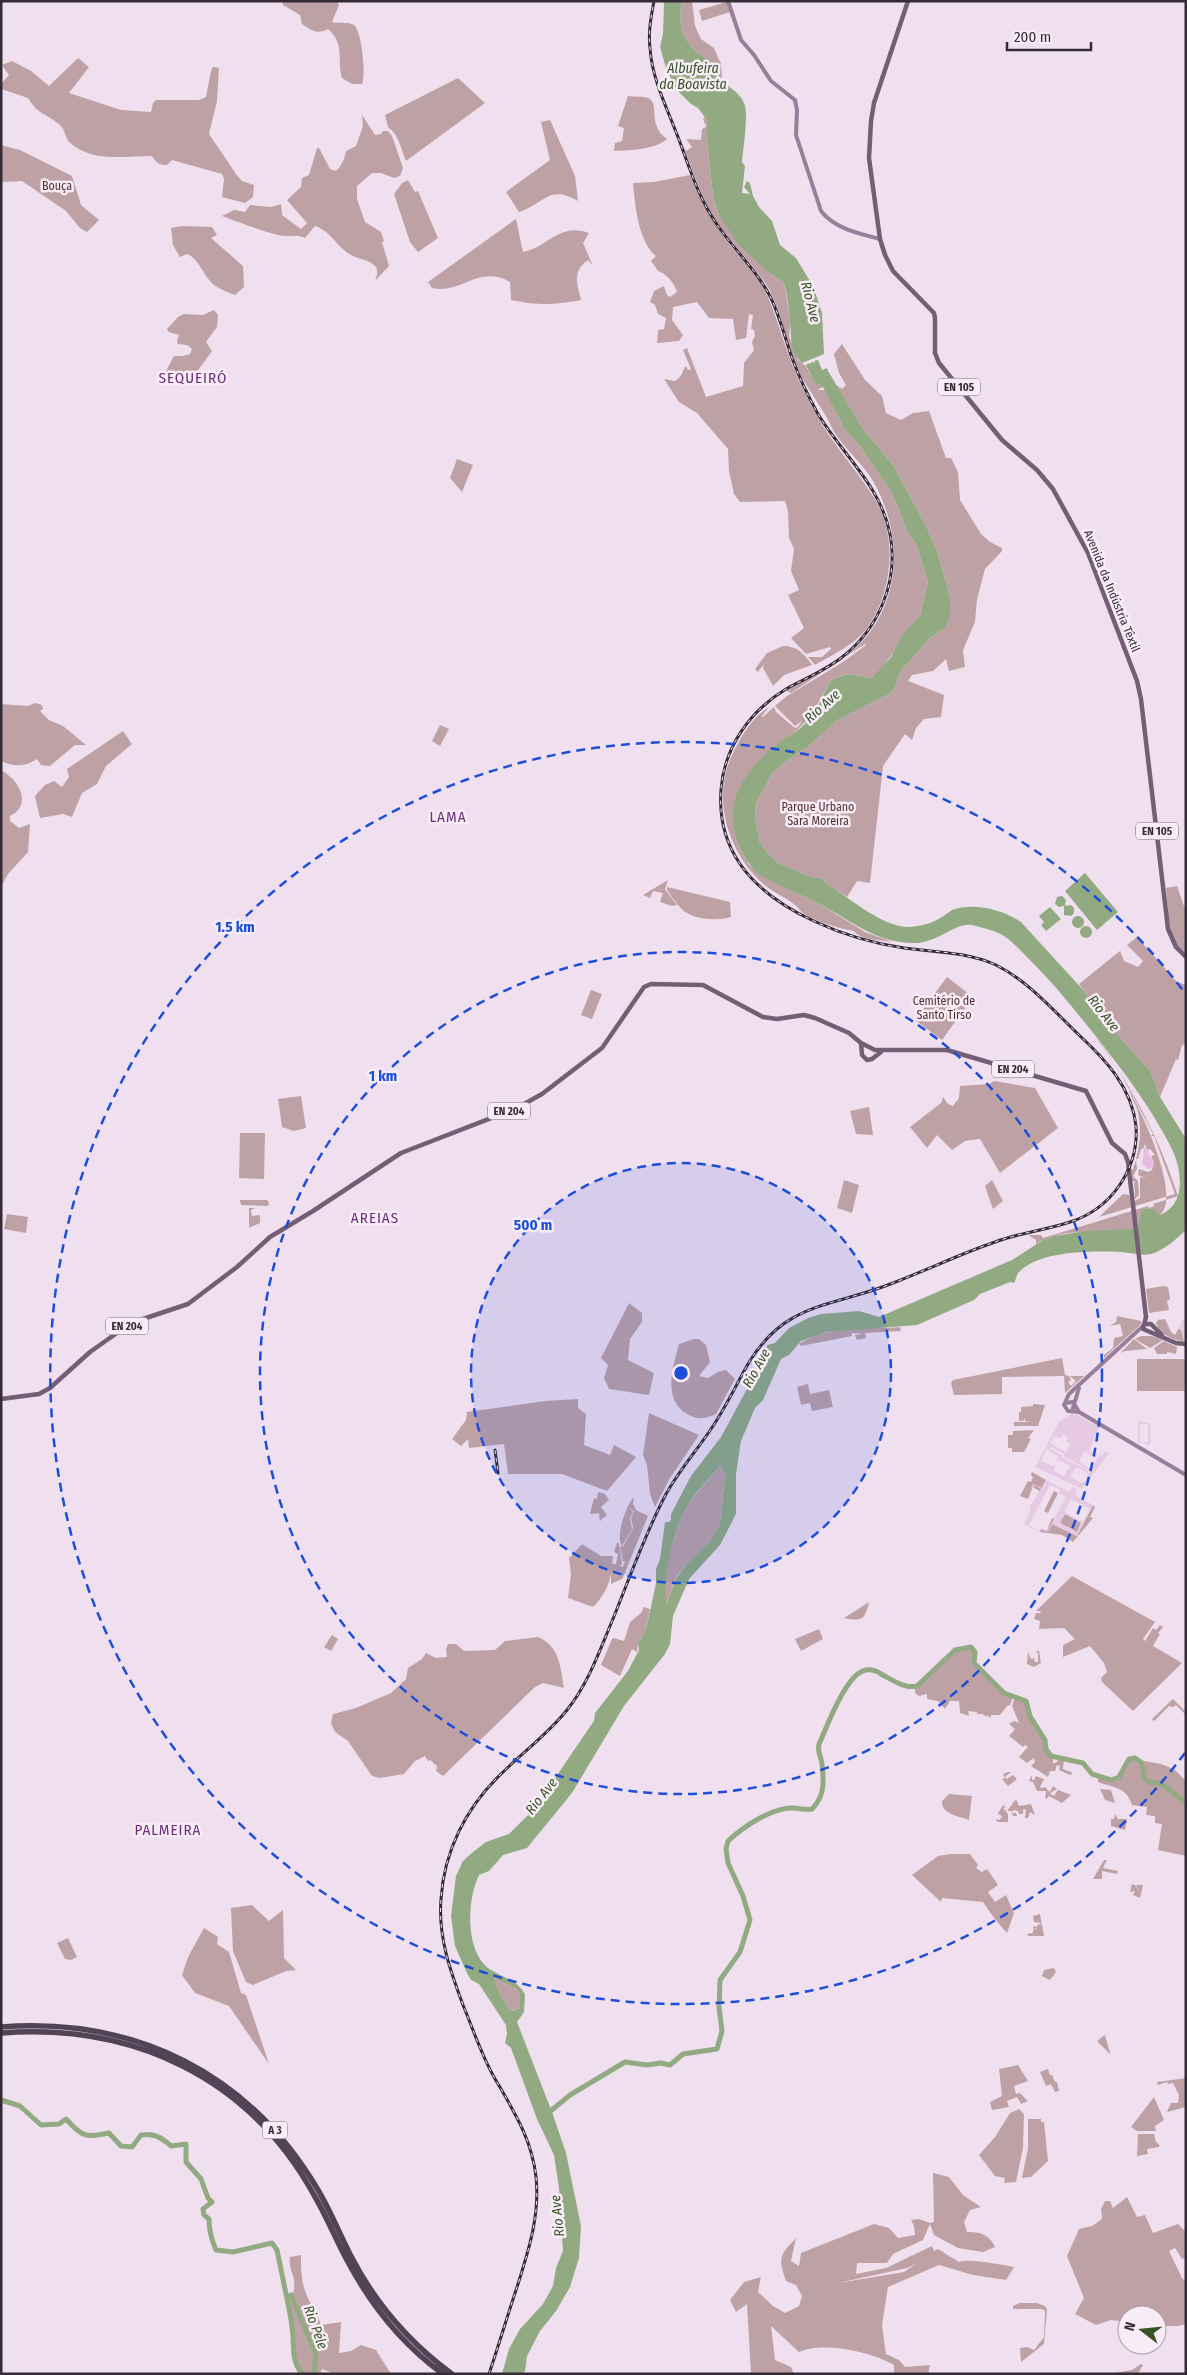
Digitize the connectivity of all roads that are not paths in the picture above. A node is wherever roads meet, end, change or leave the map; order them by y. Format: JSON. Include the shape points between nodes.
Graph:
{"nodes":[{"id":1,"x":728,"y":1,"type":"edge"},
{"id":2,"x":908,"y":1,"type":"edge"},
{"id":3,"x":880,"y":239,"type":"junction"},
{"id":4,"x":1186,"y":957,"type":"edge"},
{"id":5,"x":860,"y":1043,"type":"junction"},
{"id":6,"x":868,"y":1046,"type":"junction"},
{"id":7,"x":862,"y":1051,"type":"junction"},
{"id":8,"x":875,"y":1052,"type":"junction"},
{"id":9,"x":1144,"y":1325,"type":"junction"},
{"id":10,"x":1152,"y":1326,"type":"junction"},
{"id":11,"x":1147,"y":1332,"type":"junction"},
{"id":12,"x":1137,"y":1334,"type":"junction"},
{"id":13,"x":1169,"y":1340,"type":"junction"},
{"id":14,"x":1186,"y":1344,"type":"edge"},
{"id":15,"x":1080,"y":1386,"type":"junction"},
{"id":16,"x":1,"y":1399,"type":"edge"},
{"id":17,"x":1065,"y":1403,"type":"junction"},
{"id":18,"x":1075,"y":1404,"type":"junction"},
{"id":19,"x":1071,"y":1412,"type":"junction"},
{"id":20,"x":1079,"y":1412,"type":"junction"},
{"id":21,"x":1186,"y":1475,"type":"edge"},
{"id":22,"x":1,"y":2027,"type":"edge"},
{"id":23,"x":1,"y":2033,"type":"edge"},
{"id":24,"x":443,"y":2374,"type":"edge"},
{"id":25,"x":452,"y":2374,"type":"edge"}],
"edges":[{"from":1,"to":3,"type":"main road","via":[[741,40],[771,81],[794,100],[796,135],[821,211],[851,231]]},
{"from":2,"to":3,"type":"main road","name":"Avenida da Indústria Têxtil","number":"EN 105","via":[[870,121],[870,158]]},
{"from":3,"to":4,"type":"main road","name":"Avenida da Indústria Têxtil","number":"EN 105","via":[[893,271],[934,313],[935,353],[939,363],[1002,440],[1047,481],[1088,553],[1137,681],[1168,929],[1176,947]]},
{"from":5,"to":6,"type":"main road","number":"EN 204"},
{"from":5,"to":7,"type":"main road"},
{"from":5,"to":16,"type":"main road","number":"EN 204","via":[[849,1033],[812,1017],[763,1017],[703,985],[651,984],[644,987],[602,1048],[542,1094],[518,1108],[402,1153],[263,1242],[237,1267],[188,1304],[131,1323],[39,1394]]},
{"from":6,"to":7,"type":"main road"},
{"from":6,"to":8,"type":"main road","number":"EN 204"},
{"from":7,"to":8,"type":"main road","number":"EN 204","via":[[867,1060],[872,1059]]},
{"from":8,"to":9,"type":"main road","number":"EN 204","via":[[947,1050],[1080,1088],[1091,1097],[1112,1142],[1128,1162],[1146,1317]]},
{"from":9,"to":10,"type":"main road","via":[[1149,1323]]},
{"from":9,"to":11,"type":"main road"},
{"from":9,"to":12,"type":"main road"},
{"from":10,"to":11,"type":"main road"},
{"from":10,"to":13,"type":"main road"},
{"from":11,"to":12,"type":"main road"},
{"from":11,"to":13,"type":"main road"},
{"from":12,"to":15,"type":"main road"},
{"from":13,"to":14,"type":"main road"},
{"from":15,"to":17,"type":"main road","via":[[1069,1394]]},
{"from":15,"to":18,"type":"main road"},
{"from":17,"to":18,"type":"main road","via":[[1072,1401]]},
{"from":17,"to":19,"type":"main road","via":[[1065,1409]]},
{"from":18,"to":19,"type":"main road"},
{"from":18,"to":20,"type":"main road"},
{"from":19,"to":20,"type":"main road"},
{"from":20,"to":21,"type":"main road"},
{"from":22,"to":25,"type":"highway","number":"A 3","via":[[78,2028],[129,2038],[176,2056],[236,2094],[265,2119],[303,2166],[320,2192],[356,2266],[385,2310],[423,2350]]},
{"from":23,"to":24,"type":"highway","number":"A 3","via":[[77,2033],[127,2044],[197,2074],[240,2104],[261,2123],[299,2169],[347,2262],[381,2313],[419,2355]]}]}
